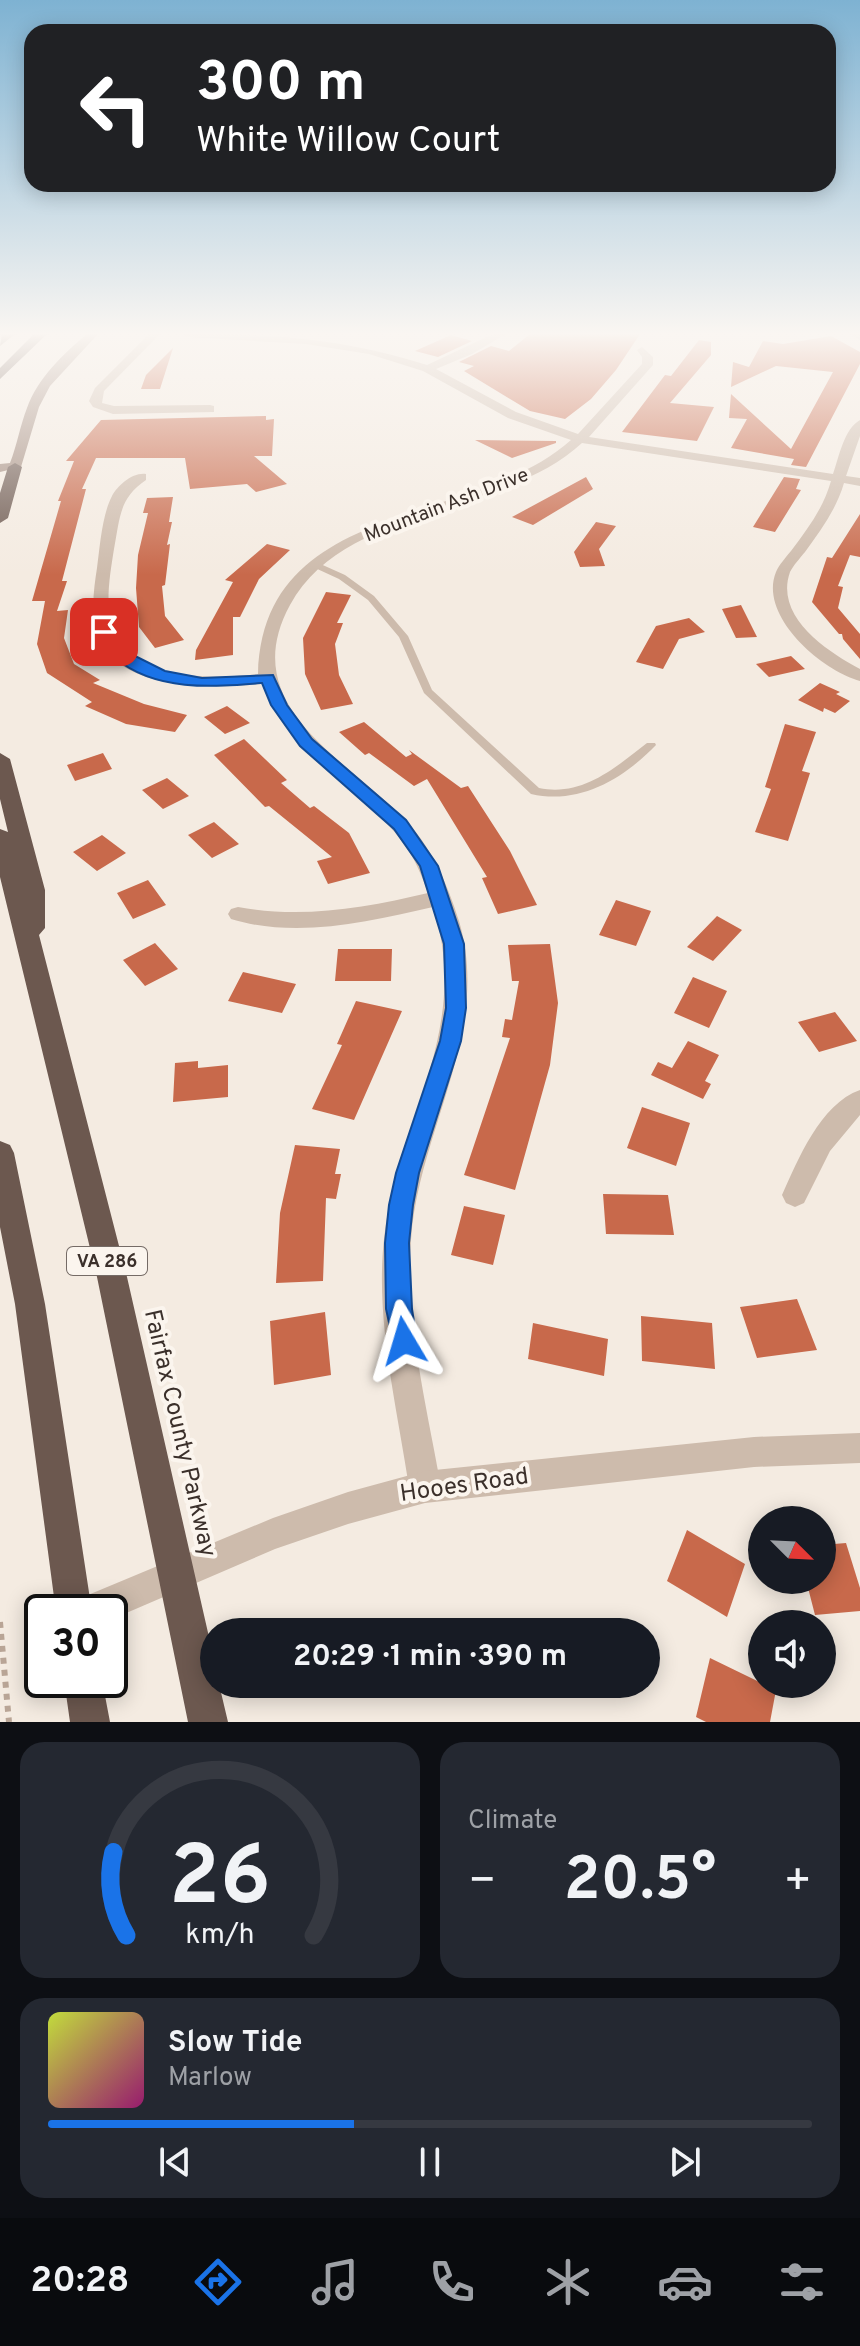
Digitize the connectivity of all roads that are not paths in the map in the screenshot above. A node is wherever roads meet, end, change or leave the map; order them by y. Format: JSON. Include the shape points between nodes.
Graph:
{"nodes":[{"id":1,"x":30,"y":414,"type":"edge"},
{"id":2,"x":511,"y":414,"type":"edge"},
{"id":3,"x":603,"y":414,"type":"edge"},
{"id":4,"x":860,"y":424,"type":"edge"},
{"id":5,"x":581,"y":439,"type":"junction"},
{"id":6,"x":6,"y":465,"type":"edge"},
{"id":7,"x":141,"y":477,"type":"dead end"},
{"id":8,"x":839,"y":479,"type":"junction"},
{"id":9,"x":860,"y":482,"type":"edge"},
{"id":10,"x":0,"y":518,"type":"edge"},
{"id":11,"x":316,"y":565,"type":"junction"},
{"id":12,"x":860,"y":676,"type":"edge"},
{"id":13,"x":268,"y":678,"type":"junction"},
{"id":14,"x":651,"y":745,"type":"dead end"},
{"id":15,"x":0,"y":759,"type":"edge"},
{"id":16,"x":0,"y":836,"type":"edge"},
{"id":17,"x":440,"y":898,"type":"junction"},
{"id":18,"x":238,"y":914,"type":"dead end"},
{"id":19,"x":32,"y":949,"type":"junction"},
{"id":20,"x":860,"y":1100,"type":"edge"},
{"id":21,"x":0,"y":1153,"type":"edge"},
{"id":22,"x":795,"y":1195,"type":"dead end"},
{"id":23,"x":860,"y":1448,"type":"edge"},
{"id":24,"x":425,"y":1487,"type":"junction"},
{"id":25,"x":178,"y":1574,"type":"junction"},
{"id":26,"x":71,"y":1594,"type":"edge"},
{"id":27,"x":128,"y":1595,"type":"edge"},
{"id":28,"x":86,"y":1698,"type":"edge"},
{"id":29,"x":90,"y":1722,"type":"edge"},
{"id":30,"x":208,"y":1722,"type":"edge"}],
"edges":[{"from":1,"to":6,"type":"main road"},
{"from":2,"to":5,"type":"street"},
{"from":3,"to":5,"type":"street","name":"Mountain Ash Drive"},
{"from":4,"to":8,"type":"street"},
{"from":5,"to":8,"type":"street"},
{"from":5,"to":11,"type":"street","name":"Mountain Ash Drive","via":[[521,478],[372,531]]},
{"from":6,"to":10,"type":"highway"},
{"from":7,"to":13,"type":"street","via":[[119,495],[107,554],[103,623],[112,647],[142,668],[178,679],[225,683]]},
{"from":8,"to":9,"type":"street"},
{"from":8,"to":12,"type":"street","via":[[830,507],[783,572],[780,594],[786,614],[807,640]]},
{"from":11,"to":13,"type":"street","name":"Mountain Ash Drive","via":[[277,613],[268,648]]},
{"from":11,"to":14,"type":"lane","via":[[371,598],[403,636],[428,691],[535,791],[571,796]]},
{"from":13,"to":17,"type":"street","name":"Mountain Ash Drive","via":[[279,705],[306,743],[381,806],[413,841]]},
{"from":15,"to":19,"type":"highway","via":[[34,890]]},
{"from":16,"to":19,"type":"highway","name":"Fairfax County Parkway","number":"VA 286"},
{"from":17,"to":18,"type":"street","via":[[301,921],[263,921]]},
{"from":17,"to":24,"type":"street","name":"Mountain Ash Drive","via":[[454,944],[456,1008],[408,1173],[397,1243],[399,1309]]},
{"from":19,"to":25,"type":"highway","name":"Fairfax County Parkway","number":"VA 286"},
{"from":20,"to":22,"type":"street","via":[[819,1144]]},
{"from":21,"to":26,"type":"highway","via":[[30,1304]]},
{"from":23,"to":24,"type":"street","name":"Hooes Road","via":[[754,1452]]},
{"from":24,"to":25,"type":"street","name":"Hooes Road","via":[[312,1520]]},
{"from":25,"to":27,"type":"street","name":"Hooes Road"},
{"from":25,"to":30,"type":"highway","name":"Fairfax County Parkway","number":"VA 286"},
{"from":28,"to":29,"type":"highway"}]}
